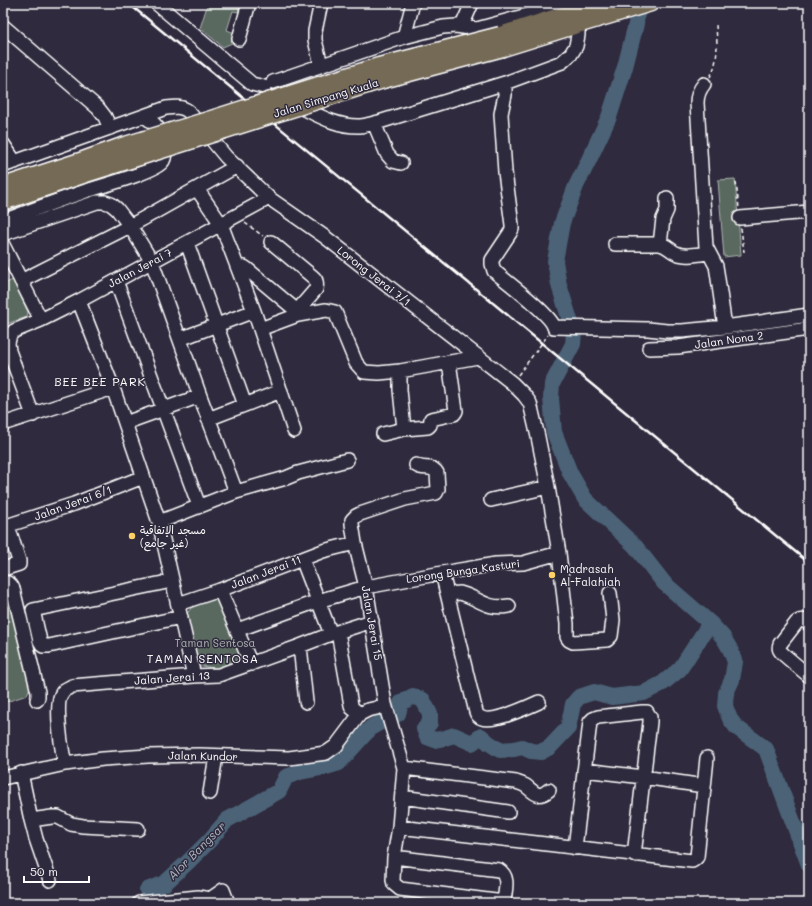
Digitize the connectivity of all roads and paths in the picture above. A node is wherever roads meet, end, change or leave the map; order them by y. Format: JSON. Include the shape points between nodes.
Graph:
{"nodes":[{"id":1,"x":156,"y":3,"type":"edge"},
{"id":2,"x":249,"y":3,"type":"edge"},
{"id":3,"x":321,"y":3,"type":"edge"},
{"id":4,"x":413,"y":3,"type":"edge"},
{"id":5,"x":472,"y":3,"type":"edge"},
{"id":6,"x":600,"y":3,"type":"edge"},
{"id":7,"x":651,"y":3,"type":"edge"},
{"id":8,"x":574,"y":11,"type":"edge"},
{"id":9,"x":716,"y":25,"type":"dead end"},
{"id":10,"x":3,"y":26,"type":"edge"},
{"id":11,"x":462,"y":26,"type":"junction"},
{"id":12,"x":404,"y":37,"type":"junction"},
{"id":13,"x":239,"y":39,"type":"dead end"},
{"id":14,"x":502,"y":42,"type":"junction"},
{"id":15,"x":321,"y":65,"type":"junction"},
{"id":16,"x":505,"y":83,"type":"junction"},
{"id":17,"x":704,"y":84,"type":"joint"},
{"id":18,"x":271,"y":87,"type":"junction"},
{"id":19,"x":144,"y":116,"type":"junction"},
{"id":20,"x":374,"y":123,"type":"junction"},
{"id":21,"x":110,"y":128,"type":"junction"},
{"id":22,"x":3,"y":144,"type":"edge"},
{"id":23,"x":401,"y":163,"type":"dead end"},
{"id":24,"x":9,"y":164,"type":"edge"},
{"id":25,"x":237,"y":166,"type":"junction"},
{"id":26,"x":3,"y":186,"type":"edge"},
{"id":27,"x":197,"y":188,"type":"junction"},
{"id":28,"x":269,"y":198,"type":"junction"},
{"id":29,"x":667,"y":198,"type":"dead end"},
{"id":30,"x":3,"y":202,"type":"edge"},
{"id":31,"x":809,"y":212,"type":"edge"},
{"id":32,"x":236,"y":216,"type":"junction"},
{"id":33,"x":740,"y":218,"type":"dead end"},
{"id":34,"x":3,"y":221,"type":"edge"},
{"id":35,"x":221,"y":224,"type":"junction"},
{"id":36,"x":130,"y":226,"type":"junction"},
{"id":37,"x":3,"y":234,"type":"edge"},
{"id":38,"x":270,"y":242,"type":"joint"},
{"id":39,"x":187,"y":243,"type":"junction"},
{"id":40,"x":3,"y":244,"type":"edge"},
{"id":41,"x":615,"y":244,"type":"dead end"},
{"id":42,"x":660,"y":244,"type":"junction"},
{"id":43,"x":709,"y":253,"type":"junction"},
{"id":44,"x":152,"y":262,"type":"junction"},
{"id":45,"x":238,"y":267,"type":"junction"},
{"id":46,"x":21,"y":281,"type":"junction"},
{"id":47,"x":116,"y":281,"type":"junction"},
{"id":48,"x":79,"y":301,"type":"junction"},
{"id":49,"x":254,"y":311,"type":"junction"},
{"id":50,"x":298,"y":313,"type":"junction"},
{"id":51,"x":809,"y":315,"type":"edge"},
{"id":52,"x":41,"y":320,"type":"junction"},
{"id":53,"x":216,"y":325,"type":"junction"},
{"id":54,"x":558,"y":327,"type":"junction"},
{"id":55,"x":725,"y":327,"type":"junction"},
{"id":56,"x":260,"y":329,"type":"junction"},
{"id":57,"x":809,"y":329,"type":"edge"},
{"id":58,"x":6,"y":335,"type":"edge"},
{"id":59,"x":180,"y":339,"type":"junction"},
{"id":60,"x":649,"y":348,"type":"dead end"},
{"id":61,"x":478,"y":357,"type":"junction"},
{"id":62,"x":449,"y":362,"type":"junction"},
{"id":63,"x":400,"y":371,"type":"junction"},
{"id":64,"x":512,"y":383,"type":"junction"},
{"id":65,"x":113,"y":388,"type":"junction"},
{"id":66,"x":281,"y":391,"type":"junction"},
{"id":67,"x":200,"y":396,"type":"junction"},
{"id":68,"x":245,"y":405,"type":"junction"},
{"id":69,"x":164,"y":410,"type":"junction"},
{"id":70,"x":33,"y":415,"type":"junction"},
{"id":71,"x":208,"y":419,"type":"junction"},
{"id":72,"x":125,"y":423,"type":"junction"},
{"id":73,"x":3,"y":424,"type":"edge"},
{"id":74,"x":404,"y":429,"type":"junction"},
{"id":75,"x":294,"y":431,"type":"dead end"},
{"id":76,"x":382,"y":434,"type":"dead end"},
{"id":77,"x":347,"y":460,"type":"dead end"},
{"id":78,"x":416,"y":465,"type":"dead end"},
{"id":79,"x":143,"y":477,"type":"junction"},
{"id":80,"x":548,"y":487,"type":"junction"},
{"id":81,"x":236,"y":492,"type":"junction"},
{"id":82,"x":491,"y":500,"type":"dead end"},
{"id":83,"x":199,"y":506,"type":"junction"},
{"id":84,"x":159,"y":522,"type":"junction"},
{"id":85,"x":5,"y":526,"type":"edge"},
{"id":86,"x":355,"y":543,"type":"junction"},
{"id":87,"x":559,"y":553,"type":"junction"},
{"id":88,"x":302,"y":558,"type":"junction"},
{"id":89,"x":3,"y":569,"type":"edge"},
{"id":90,"x":442,"y":573,"type":"junction"},
{"id":91,"x":172,"y":581,"type":"junction"},
{"id":92,"x":3,"y":582,"type":"edge"},
{"id":93,"x":366,"y":587,"type":"junction"},
{"id":94,"x":220,"y":590,"type":"junction"},
{"id":95,"x":610,"y":593,"type":"dead end"},
{"id":96,"x":447,"y":594,"type":"junction"},
{"id":97,"x":318,"y":601,"type":"junction"},
{"id":98,"x":178,"y":604,"type":"junction"},
{"id":99,"x":509,"y":606,"type":"dead end"},
{"id":100,"x":180,"y":618,"type":"junction"},
{"id":101,"x":372,"y":621,"type":"junction"},
{"id":102,"x":809,"y":624,"type":"edge"},
{"id":103,"x":237,"y":630,"type":"junction"},
{"id":104,"x":335,"y":633,"type":"junction"},
{"id":105,"x":300,"y":646,"type":"junction"},
{"id":106,"x":251,"y":664,"type":"junction"},
{"id":107,"x":194,"y":676,"type":"junction"},
{"id":108,"x":809,"y":676,"type":"edge"},
{"id":109,"x":60,"y":696,"type":"junction"},
{"id":110,"x":306,"y":702,"type":"dead end"},
{"id":111,"x":539,"y":702,"type":"dead end"},
{"id":112,"x":385,"y":704,"type":"junction"},
{"id":113,"x":360,"y":714,"type":"junction"},
{"id":114,"x":216,"y":756,"type":"junction"},
{"id":115,"x":707,"y":758,"type":"dead end"},
{"id":116,"x":65,"y":764,"type":"junction"},
{"id":117,"x":404,"y":768,"type":"junction"},
{"id":118,"x":584,"y":770,"type":"junction"},
{"id":119,"x":21,"y":773,"type":"junction"},
{"id":120,"x":643,"y":776,"type":"junction"},
{"id":121,"x":3,"y":778,"type":"edge"},
{"id":122,"x":704,"y":786,"type":"junction"},
{"id":123,"x":549,"y":790,"type":"dead end"},
{"id":124,"x":210,"y":793,"type":"dead end"},
{"id":125,"x":402,"y":797,"type":"junction"},
{"id":126,"x":508,"y":812,"type":"dead end"},
{"id":127,"x":31,"y":820,"type":"junction"},
{"id":128,"x":398,"y":828,"type":"junction"},
{"id":129,"x":138,"y":829,"type":"dead end"},
{"id":130,"x":576,"y":848,"type":"junction"},
{"id":131,"x":634,"y":855,"type":"junction"},
{"id":132,"x":394,"y":857,"type":"junction"},
{"id":133,"x":50,"y":880,"type":"dead end"},
{"id":134,"x":178,"y":901,"type":"edge"},
{"id":135,"x":504,"y":902,"type":"edge"},
{"id":136,"x":139,"y":903,"type":"edge"},
{"id":137,"x":228,"y":903,"type":"edge"}],
"edges":[{"from":1,"to":18,"type":"street","via":[[252,84]]},
{"from":2,"to":13,"type":"street"},
{"from":3,"to":15,"type":"street","via":[[314,31]]},
{"from":4,"to":12,"type":"street"},
{"from":5,"to":11,"type":"street"},
{"from":6,"to":8,"type":"main road","name":"Jalan Simpang Kuala"},
{"from":7,"to":8,"type":"main road","name":"Jalan Simpang Kuala","via":[[626,10]]},
{"from":8,"to":11,"type":"street","via":[[557,7],[483,28]]},
{"from":8,"to":14,"type":"main road","name":"Jalan Simpang Kuala"},
{"from":8,"to":16,"type":"street","via":[[578,35],[571,54],[562,62]]},
{"from":9,"to":17,"type":"path","via":[[715,67]]},
{"from":10,"to":21,"type":"street","via":[[98,108]]},
{"from":11,"to":12,"type":"street","via":[[443,27]]},
{"from":12,"to":15,"type":"street"},
{"from":14,"to":26,"type":"main road","name":"Jalan Simpang Kuala","bridge":true,"via":[[379,66]]},
{"from":14,"to":30,"type":"main road","name":"Jalan Simpang Kuala","bridge":true},
{"from":15,"to":18,"type":"street"},
{"from":16,"to":20,"type":"street"},
{"from":16,"to":54,"type":"street","via":[[501,114],[512,229],[492,264],[494,271]]},
{"from":17,"to":43,"type":"street","via":[[697,96],[697,103],[706,247]]},
{"from":18,"to":20,"type":"street","via":[[326,120],[360,126]]},
{"from":19,"to":21,"type":"street","name":"Lorong Jerai 7/1"},
{"from":19,"to":25,"type":"street","name":"Lorong Jerai 7/1","via":[[166,108],[185,109],[226,157]]},
{"from":19,"to":34,"type":"street","via":[[161,132],[165,142],[165,156],[158,166]]},
{"from":20,"to":23,"type":"street","via":[[387,154],[393,161]]},
{"from":21,"to":24,"type":"street","name":"Lorong Jerai 7/1"},
{"from":22,"to":24,"type":"street"},
{"from":25,"to":27,"type":"street"},
{"from":25,"to":28,"type":"street","name":"Lorong Jerai 7/1"},
{"from":27,"to":35,"type":"street"},
{"from":27,"to":36,"type":"street"},
{"from":28,"to":32,"type":"street","name":"Jalan Jerai 7"},
{"from":28,"to":61,"type":"street","name":"Lorong Jerai 7/1","via":[[325,237]]},
{"from":29,"to":42,"type":"street"},
{"from":31,"to":33,"type":"street"},
{"from":32,"to":35,"type":"street","name":"Jalan Jerai 7"},
{"from":32,"to":38,"type":"path"},
{"from":35,"to":39,"type":"street","name":"Jalan Jerai 7"},
{"from":35,"to":45,"type":"street"},
{"from":36,"to":37,"type":"street","via":[[111,204],[97,202]]},
{"from":36,"to":44,"type":"street"},
{"from":36,"to":46,"type":"street"},
{"from":38,"to":50,"type":"street","via":[[316,281],[316,288]]},
{"from":39,"to":44,"type":"street","name":"Jalan Jerai 7"},
{"from":39,"to":53,"type":"street"},
{"from":40,"to":46,"type":"street"},
{"from":41,"to":42,"type":"street"},
{"from":42,"to":43,"type":"street","via":[[679,255]]},
{"from":43,"to":55,"type":"street","via":[[716,266]]},
{"from":44,"to":47,"type":"street","name":"Jalan Jerai 7"},
{"from":44,"to":59,"type":"street"},
{"from":45,"to":49,"type":"street"},
{"from":45,"to":50,"type":"street","via":[[247,269]]},
{"from":46,"to":52,"type":"street"},
{"from":47,"to":48,"type":"street","name":"Jalan Jerai 7"},
{"from":47,"to":69,"type":"street"},
{"from":48,"to":52,"type":"street","name":"Jalan Jerai 7"},
{"from":48,"to":65,"type":"street"},
{"from":49,"to":53,"type":"street"},
{"from":49,"to":56,"type":"street"},
{"from":50,"to":56,"type":"street"},
{"from":50,"to":63,"type":"street","via":[[326,310],[335,312],[356,363],[364,372]]},
{"from":51,"to":55,"type":"street"},
{"from":52,"to":58,"type":"street","name":"Jalan Jerai 7"},
{"from":53,"to":59,"type":"street"},
{"from":53,"to":68,"type":"street"},
{"from":54,"to":55,"type":"street","via":[[682,331]]},
{"from":54,"to":64,"type":"path"},
{"from":56,"to":66,"type":"street"},
{"from":57,"to":60,"type":"street","name":"Jalan Nona 2","via":[[678,347]]},
{"from":58,"to":70,"type":"street","via":[[9,351]]},
{"from":59,"to":67,"type":"street"},
{"from":61,"to":62,"type":"street"},
{"from":61,"to":64,"type":"street","name":"Lorong Jerai 7/1"},
{"from":62,"to":63,"type":"street"},
{"from":62,"to":74,"type":"street","via":[[456,411],[454,414],[431,419],[428,427]]},
{"from":63,"to":74,"type":"street"},
{"from":64,"to":80,"type":"street","name":"Lorong Jerai 7/1","via":[[530,403]]},
{"from":65,"to":70,"type":"street"},
{"from":65,"to":72,"type":"street"},
{"from":66,"to":68,"type":"street"},
{"from":66,"to":75,"type":"street"},
{"from":67,"to":69,"type":"street"},
{"from":67,"to":71,"type":"street"},
{"from":68,"to":71,"type":"street"},
{"from":69,"to":72,"type":"street"},
{"from":69,"to":83,"type":"street"},
{"from":70,"to":73,"type":"street"},
{"from":71,"to":81,"type":"street"},
{"from":72,"to":79,"type":"street"},
{"from":74,"to":76,"type":"street"},
{"from":77,"to":81,"type":"street"},
{"from":78,"to":86,"type":"street","name":"Jalan Jerai 15","via":[[433,468],[436,471],[438,491],[356,516],[352,520]]},
{"from":79,"to":84,"type":"street"},
{"from":79,"to":85,"type":"street","name":"Jalan Jerai 6/1","via":[[74,504]]},
{"from":80,"to":82,"type":"street"},
{"from":80,"to":87,"type":"street","name":"Lorong Jerai 7/1"},
{"from":81,"to":83,"type":"street"},
{"from":83,"to":84,"type":"street"},
{"from":84,"to":91,"type":"street"},
{"from":85,"to":89,"type":"street","via":[[19,564]]},
{"from":86,"to":88,"type":"street","name":"Jalan Jerai 11"},
{"from":86,"to":93,"type":"street","name":"Jalan Jerai 15"},
{"from":87,"to":90,"type":"street","name":"Lorong Bunga Kasturi","via":[[523,563],[496,564]]},
{"from":87,"to":95,"type":"street","name":"Lorong Jerai 7/1","via":[[569,640],[607,640],[611,636],[613,620]]},
{"from":88,"to":94,"type":"street","name":"Jalan Jerai 11"},
{"from":88,"to":97,"type":"street"},
{"from":90,"to":93,"type":"street","name":"Lorong Bunga Kasturi"},
{"from":90,"to":96,"type":"street"},
{"from":91,"to":98,"type":"street"},
{"from":91,"to":100,"type":"street","via":[[33,610],[43,646]]},
{"from":92,"to":109,"type":"street","via":[[11,585],[13,589],[37,697]]},
{"from":93,"to":97,"type":"street","name":"Lorong Bunga Kasturi"},
{"from":93,"to":101,"type":"street","name":"Jalan Jerai 15"},
{"from":94,"to":98,"type":"street","name":"Jalan Jerai 11"},
{"from":94,"to":103,"type":"street"},
{"from":96,"to":99,"type":"street","via":[[460,593],[489,605]]},
{"from":96,"to":111,"type":"street","via":[[478,715],[481,718],[492,719]]},
{"from":97,"to":103,"type":"street","name":"Lorong Bunga Kasturi"},
{"from":97,"to":104,"type":"street"},
{"from":98,"to":100,"type":"street"},
{"from":100,"to":107,"type":"street"},
{"from":101,"to":104,"type":"street","name":"Jalan Jerai 13"},
{"from":101,"to":112,"type":"street","name":"Jalan Jerai 15"},
{"from":102,"to":108,"type":"street","via":[[804,620],[797,622],[779,647],[783,654]]},
{"from":103,"to":106,"type":"street"},
{"from":104,"to":105,"type":"street","name":"Jalan Jerai 13"},
{"from":104,"to":113,"type":"street","via":[[350,705]]},
{"from":105,"to":106,"type":"street","name":"Jalan Jerai 13"},
{"from":105,"to":110,"type":"street"},
{"from":106,"to":107,"type":"street","name":"Jalan Jerai 13","via":[[219,675]]},
{"from":107,"to":109,"type":"street","name":"Jalan Jerai 13","via":[[72,686]]},
{"from":109,"to":116,"type":"street","via":[[60,741]]},
{"from":112,"to":113,"type":"street"},
{"from":112,"to":117,"type":"street","name":"Jalan Jerai 15"},
{"from":113,"to":114,"type":"street","name":"Jalan Kundor","via":[[336,746],[326,753],[289,758]]},
{"from":114,"to":116,"type":"street","name":"Jalan Kundor","via":[[148,756]]},
{"from":114,"to":124,"type":"street"},
{"from":115,"to":122,"type":"street"},
{"from":116,"to":119,"type":"street","name":"Jalan Kundor"},
{"from":117,"to":123,"type":"street","via":[[516,782],[539,795]]},
{"from":117,"to":125,"type":"street"},
{"from":118,"to":120,"type":"street"},
{"from":118,"to":120,"type":"street","via":[[590,722],[593,719],[647,712],[650,722]]},
{"from":118,"to":130,"type":"street"},
{"from":119,"to":121,"type":"street","name":"Jalan Kundor"},
{"from":119,"to":127,"type":"street"},
{"from":120,"to":122,"type":"street"},
{"from":120,"to":131,"type":"street"},
{"from":122,"to":131,"type":"street","via":[[695,859],[692,861]]},
{"from":125,"to":126,"type":"street"},
{"from":125,"to":128,"type":"street"},
{"from":127,"to":129,"type":"street","via":[[52,817],[83,826]]},
{"from":127,"to":133,"type":"street"},
{"from":128,"to":130,"type":"street"},
{"from":128,"to":132,"type":"street"},
{"from":130,"to":131,"type":"street"},
{"from":132,"to":135,"type":"street","via":[[393,880],[400,889]]},
{"from":132,"to":135,"type":"street","via":[[499,870],[504,873],[506,879]]},
{"from":134,"to":136,"type":"street"},
{"from":134,"to":137,"type":"street","via":[[198,897],[210,899],[223,890]]}]}
